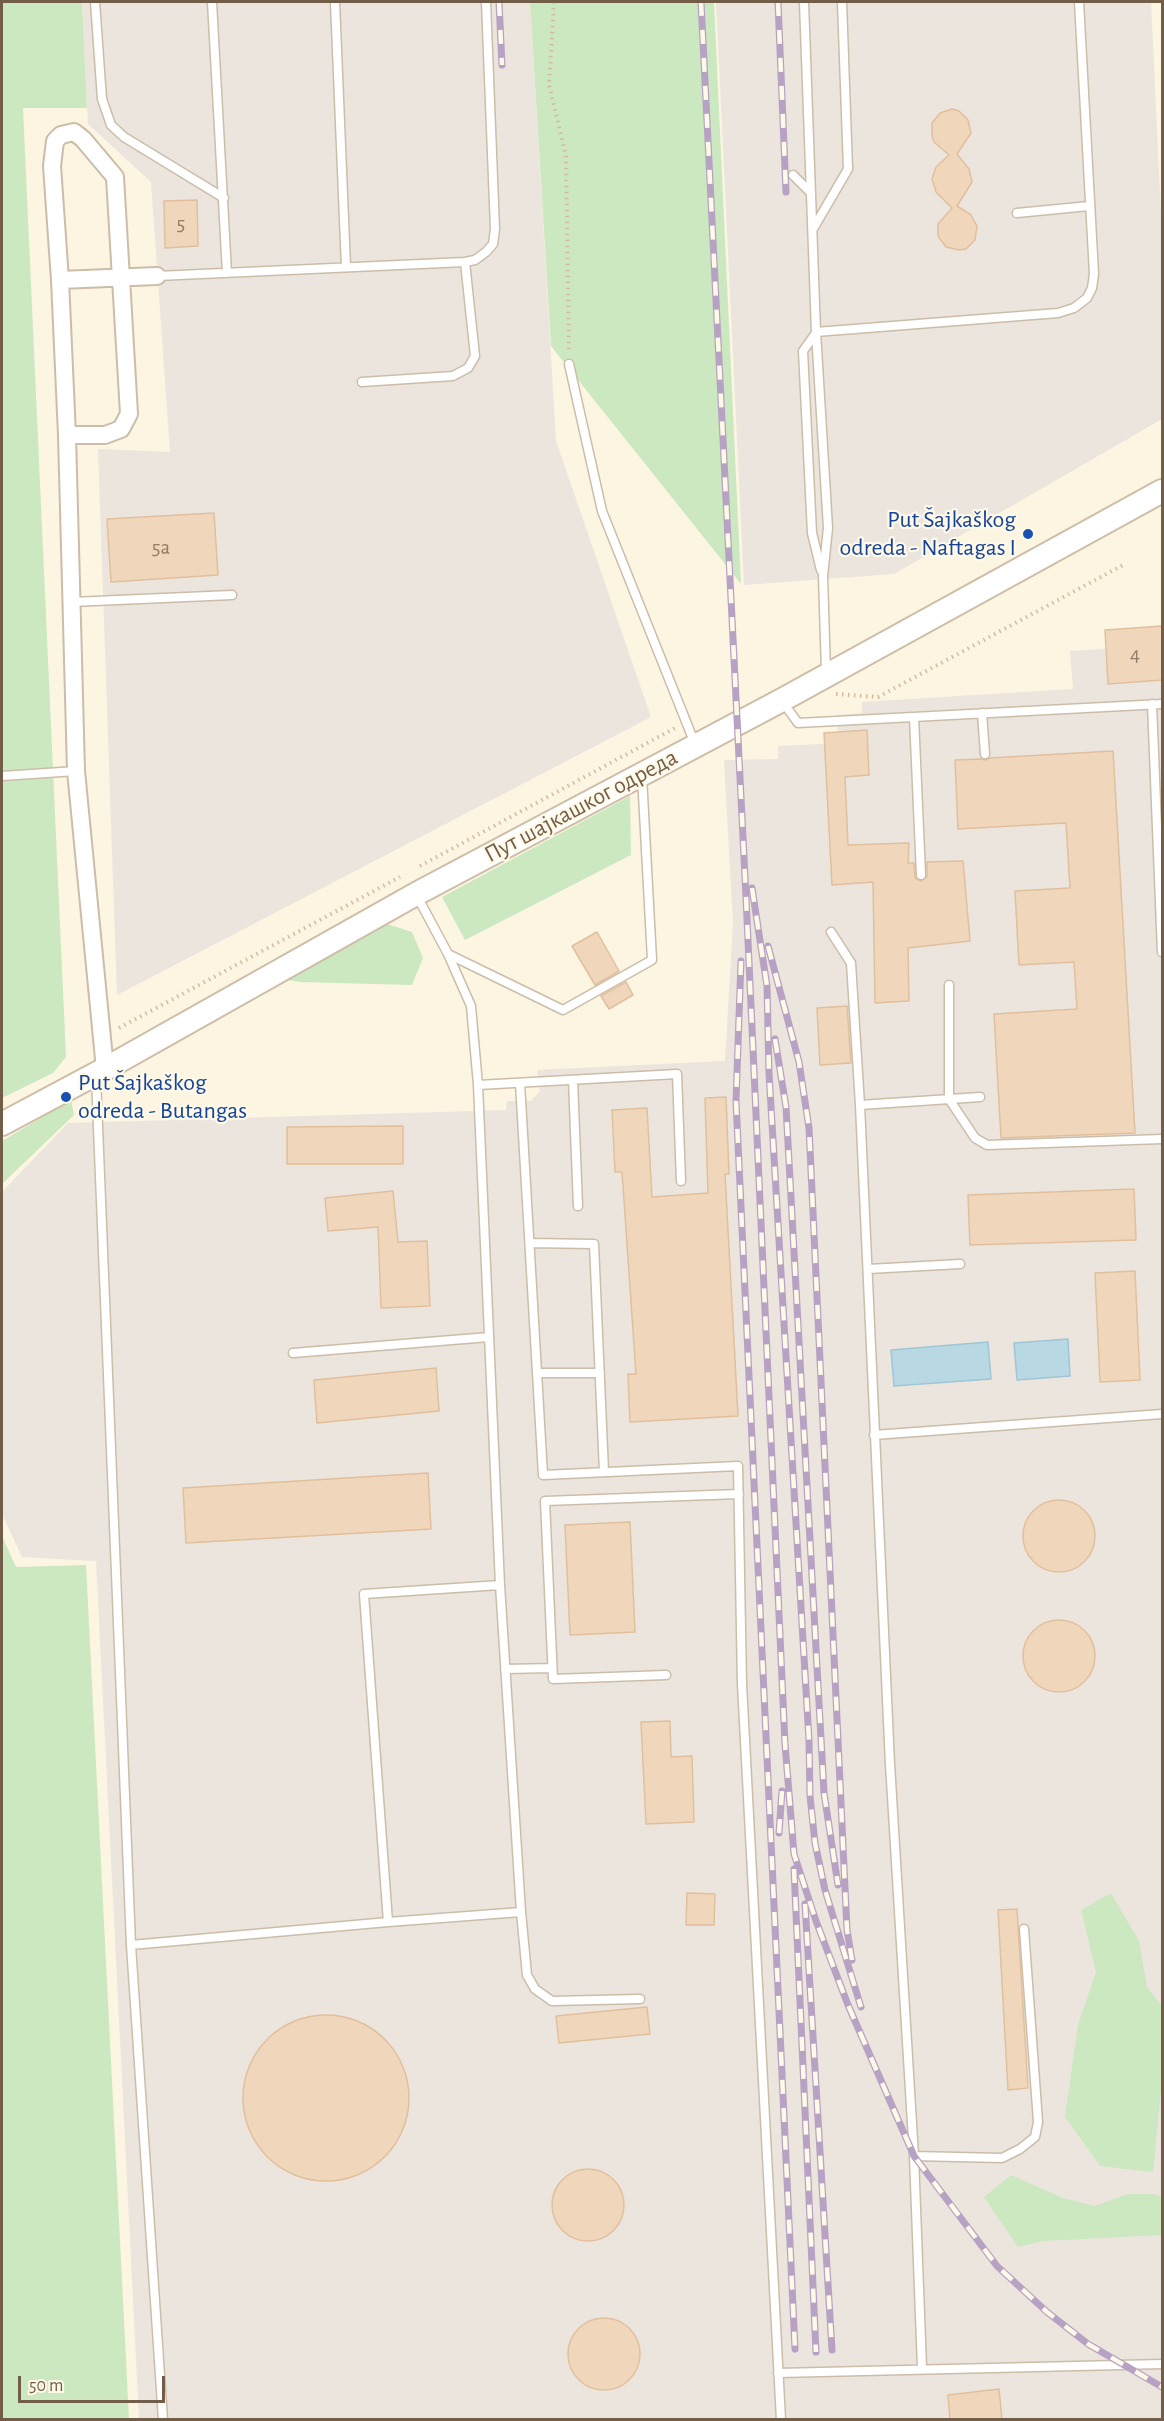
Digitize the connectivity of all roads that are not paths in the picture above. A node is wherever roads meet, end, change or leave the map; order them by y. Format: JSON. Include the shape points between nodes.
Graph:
{"nodes":[{"id":1,"x":95,"y":2,"type":"edge"},
{"id":2,"x":212,"y":2,"type":"edge"},
{"id":3,"x":335,"y":2,"type":"edge"},
{"id":4,"x":486,"y":2,"type":"edge"},
{"id":5,"x":804,"y":2,"type":"edge"},
{"id":6,"x":842,"y":2,"type":"edge"},
{"id":7,"x":1079,"y":2,"type":"edge"},
{"id":8,"x":793,"y":175,"type":"dead end"},
{"id":9,"x":811,"y":193,"type":"junction"},
{"id":10,"x":224,"y":198,"type":"junction"},
{"id":11,"x":1089,"y":206,"type":"junction"},
{"id":12,"x":1017,"y":213,"type":"dead end"},
{"id":13,"x":812,"y":230,"type":"junction"},
{"id":14,"x":465,"y":262,"type":"junction"},
{"id":15,"x":346,"y":267,"type":"junction"},
{"id":16,"x":227,"y":273,"type":"junction"},
{"id":17,"x":157,"y":276,"type":"joint"},
{"id":18,"x":120,"y":277,"type":"junction"},
{"id":19,"x":60,"y":280,"type":"junction"},
{"id":20,"x":816,"y":332,"type":"junction"},
{"id":21,"x":569,"y":364,"type":"road end"},
{"id":22,"x":362,"y":382,"type":"dead end"},
{"id":23,"x":67,"y":435,"type":"junction"},
{"id":24,"x":1162,"y":491,"type":"edge"},
{"id":25,"x":823,"y":576,"type":"junction"},
{"id":26,"x":232,"y":595,"type":"dead end"},
{"id":27,"x":72,"y":602,"type":"junction"},
{"id":28,"x":830,"y":685,"type":"junction"},
{"id":29,"x":782,"y":700,"type":"junction"},
{"id":30,"x":1152,"y":704,"type":"junction"},
{"id":31,"x":1162,"y":704,"type":"edge"},
{"id":32,"x":982,"y":713,"type":"junction"},
{"id":33,"x":914,"y":717,"type":"junction"},
{"id":34,"x":695,"y":745,"type":"junction"},
{"id":35,"x":985,"y":754,"type":"dead end"},
{"id":36,"x":76,"y":771,"type":"junction"},
{"id":37,"x":642,"y":772,"type":"junction"},
{"id":38,"x":2,"y":776,"type":"edge"},
{"id":39,"x":921,"y":875,"type":"dead end"},
{"id":40,"x":416,"y":894,"type":"junction"},
{"id":41,"x":831,"y":932,"type":"dead end"},
{"id":42,"x":1162,"y":952,"type":"edge"},
{"id":43,"x":448,"y":954,"type":"junction"},
{"id":44,"x":949,"y":985,"type":"dead end"},
{"id":45,"x":100,"y":1071,"type":"junction"},
{"id":46,"x":573,"y":1080,"type":"junction"},
{"id":47,"x":520,"y":1083,"type":"junction"},
{"id":48,"x":478,"y":1085,"type":"junction"},
{"id":49,"x":980,"y":1097,"type":"dead end"},
{"id":50,"x":949,"y":1099,"type":"junction"},
{"id":51,"x":860,"y":1105,"type":"junction"},
{"id":52,"x":2,"y":1124,"type":"edge"},
{"id":53,"x":1162,"y":1139,"type":"edge"},
{"id":54,"x":681,"y":1181,"type":"dead end"},
{"id":55,"x":578,"y":1206,"type":"dead end"},
{"id":56,"x":530,"y":1243,"type":"junction"},
{"id":57,"x":960,"y":1264,"type":"dead end"},
{"id":58,"x":868,"y":1269,"type":"junction"},
{"id":59,"x":489,"y":1337,"type":"junction"},
{"id":60,"x":293,"y":1353,"type":"dead end"},
{"id":61,"x":537,"y":1373,"type":"junction"},
{"id":62,"x":600,"y":1373,"type":"junction"},
{"id":63,"x":1162,"y":1414,"type":"edge"},
{"id":64,"x":874,"y":1435,"type":"junction"},
{"id":65,"x":604,"y":1472,"type":"junction"},
{"id":66,"x":739,"y":1494,"type":"junction"},
{"id":67,"x":500,"y":1586,"type":"junction"},
{"id":68,"x":552,"y":1668,"type":"junction"},
{"id":69,"x":505,"y":1669,"type":"junction"},
{"id":70,"x":666,"y":1675,"type":"dead end"},
{"id":71,"x":521,"y":1912,"type":"junction"},
{"id":72,"x":388,"y":1922,"type":"junction"},
{"id":73,"x":1024,"y":1929,"type":"dead end"},
{"id":74,"x":131,"y":1945,"type":"junction"},
{"id":75,"x":640,"y":1999,"type":"dead end"},
{"id":76,"x":914,"y":2156,"type":"junction"},
{"id":77,"x":1162,"y":2364,"type":"edge"},
{"id":78,"x":922,"y":2368,"type":"junction"},
{"id":79,"x":778,"y":2373,"type":"junction"},
{"id":80,"x":163,"y":2420,"type":"edge"},
{"id":81,"x":781,"y":2420,"type":"edge"}],
"edges":[{"from":1,"to":10,"type":"lane","via":[[102,99],[111,125],[124,137]]},
{"from":2,"to":10,"type":"lane"},
{"from":3,"to":15,"type":"lane"},
{"from":4,"to":14,"type":"lane","via":[[495,229],[493,244],[486,252]]},
{"from":5,"to":9,"type":"lane"},
{"from":6,"to":13,"type":"lane","via":[[848,169]]},
{"from":7,"to":11,"type":"lane"},
{"from":8,"to":9,"type":"lane"},
{"from":9,"to":13,"type":"lane"},
{"from":10,"to":16,"type":"lane"},
{"from":11,"to":12,"type":"lane"},
{"from":11,"to":20,"type":"lane","via":[[1092,288],[1074,308],[1058,313]]},
{"from":13,"to":20,"type":"lane"},
{"from":14,"to":15,"type":"lane"},
{"from":14,"to":22,"type":"lane","via":[[475,356],[468,368],[453,376]]},
{"from":15,"to":16,"type":"lane"},
{"from":16,"to":17,"type":"lane"},
{"from":17,"to":18,"type":"street"},
{"from":18,"to":19,"type":"street"},
{"from":18,"to":19,"type":"street","via":[[115,177],[74,132],[61,135],[53,151]]},
{"from":18,"to":23,"type":"street","via":[[129,414],[121,429],[105,435]]},
{"from":19,"to":23,"type":"street"},
{"from":20,"to":25,"type":"lane","via":[[828,528]]},
{"from":20,"to":25,"type":"lane","via":[[803,351],[812,533]]},
{"from":21,"to":34,"type":"lane","via":[[602,511]]},
{"from":23,"to":27,"type":"street"},
{"from":24,"to":28,"type":"street","name":"Пут шајкашког одреда"},
{"from":25,"to":28,"type":"lane"},
{"from":26,"to":27,"type":"lane"},
{"from":27,"to":36,"type":"street"},
{"from":28,"to":29,"type":"street","name":"Пут шајкашког одреда"},
{"from":29,"to":33,"type":"lane","via":[[798,723]]},
{"from":29,"to":34,"type":"street","name":"Пут шајкашког одреда"},
{"from":30,"to":31,"type":"lane"},
{"from":30,"to":32,"type":"lane"},
{"from":30,"to":42,"type":"lane"},
{"from":32,"to":33,"type":"lane"},
{"from":32,"to":35,"type":"lane"},
{"from":33,"to":39,"type":"lane"},
{"from":34,"to":37,"type":"street","name":"Пут шајкашког одреда"},
{"from":36,"to":38,"type":"lane"},
{"from":36,"to":45,"type":"street","via":[[102,1038]]},
{"from":37,"to":40,"type":"street","name":"Пут шајкашког одреда"},
{"from":37,"to":43,"type":"lane","via":[[652,960],[563,1010]]},
{"from":40,"to":43,"type":"lane"},
{"from":40,"to":45,"type":"street","name":"Пут шајкашког одреда"},
{"from":41,"to":51,"type":"lane","via":[[851,963]]},
{"from":43,"to":48,"type":"lane","via":[[471,1006]]},
{"from":44,"to":50,"type":"lane"},
{"from":45,"to":52,"type":"street","name":"Пут шајкашког одреда"},
{"from":45,"to":74,"type":"lane"},
{"from":46,"to":47,"type":"lane"},
{"from":46,"to":54,"type":"lane","via":[[678,1074]]},
{"from":46,"to":55,"type":"lane"},
{"from":47,"to":48,"type":"lane"},
{"from":47,"to":56,"type":"lane"},
{"from":48,"to":59,"type":"lane"},
{"from":49,"to":50,"type":"lane"},
{"from":50,"to":51,"type":"lane"},
{"from":50,"to":53,"type":"lane","via":[[975,1138],[987,1145]]},
{"from":51,"to":58,"type":"lane"},
{"from":56,"to":61,"type":"lane"},
{"from":56,"to":62,"type":"lane","via":[[594,1244]]},
{"from":57,"to":58,"type":"lane"},
{"from":58,"to":64,"type":"lane"},
{"from":59,"to":60,"type":"lane"},
{"from":59,"to":67,"type":"lane"},
{"from":61,"to":62,"type":"lane"},
{"from":61,"to":65,"type":"lane","via":[[543,1475]]},
{"from":62,"to":65,"type":"lane"},
{"from":63,"to":64,"type":"lane"},
{"from":64,"to":76,"type":"lane"},
{"from":65,"to":66,"type":"lane","via":[[738,1466]]},
{"from":66,"to":68,"type":"lane","via":[[545,1501]]},
{"from":66,"to":79,"type":"lane","via":[[742,1684]]},
{"from":67,"to":69,"type":"lane"},
{"from":67,"to":72,"type":"lane","via":[[364,1594]]},
{"from":68,"to":69,"type":"lane"},
{"from":68,"to":70,"type":"lane","via":[[553,1679]]},
{"from":69,"to":71,"type":"lane"},
{"from":71,"to":72,"type":"lane"},
{"from":71,"to":75,"type":"lane","via":[[527,1975],[535,1989],[552,2001]]},
{"from":72,"to":74,"type":"lane"},
{"from":73,"to":76,"type":"lane","via":[[1038,2122],[1035,2137],[1002,2158]]},
{"from":74,"to":80,"type":"lane"},
{"from":76,"to":78,"type":"lane"},
{"from":77,"to":78,"type":"lane"},
{"from":78,"to":79,"type":"lane"},
{"from":79,"to":81,"type":"lane"}]}
